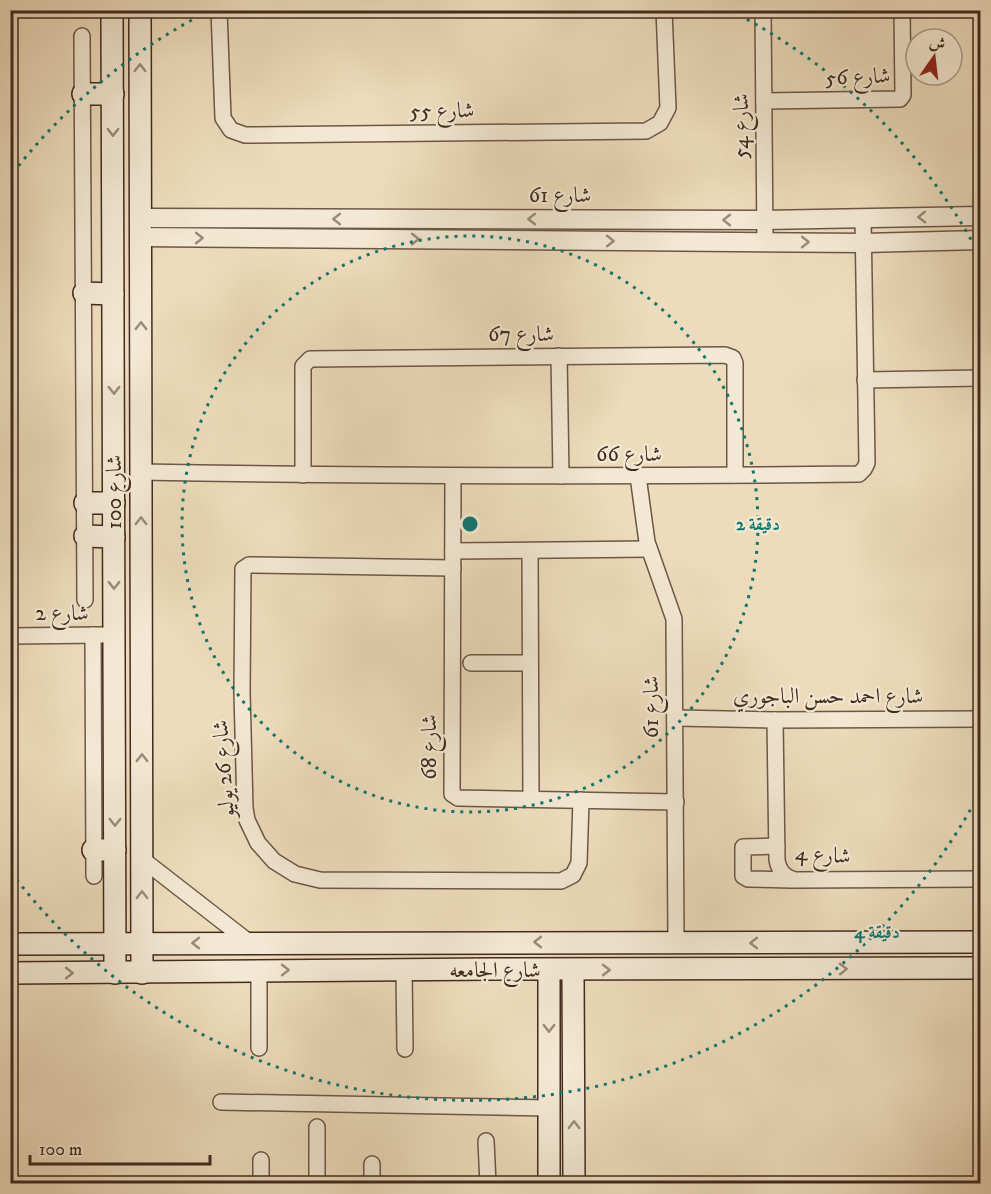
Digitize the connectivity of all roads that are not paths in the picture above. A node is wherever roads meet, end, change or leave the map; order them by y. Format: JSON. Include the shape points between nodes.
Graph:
{"nodes":[{"id":1,"x":140,"y":10,"type":"edge"},
{"id":2,"x":219,"y":10,"type":"edge"},
{"id":3,"x":664,"y":10,"type":"edge"},
{"id":4,"x":763,"y":10,"type":"edge"},
{"id":5,"x":902,"y":10,"type":"edge"},
{"id":6,"x":108,"y":16,"type":"edge"},
{"id":7,"x":82,"y":36,"type":"dead end"},
{"id":8,"x":83,"y":94,"type":"junction"},
{"id":9,"x":113,"y":94,"type":"junction"},
{"id":10,"x":764,"y":101,"type":"junction"},
{"id":11,"x":981,"y":216,"type":"edge"},
{"id":12,"x":863,"y":218,"type":"junction"},
{"id":13,"x":764,"y":220,"type":"junction"},
{"id":14,"x":140,"y":228,"type":"junction"},
{"id":15,"x":981,"y":240,"type":"edge"},
{"id":16,"x":765,"y":242,"type":"junction"},
{"id":17,"x":864,"y":243,"type":"junction"},
{"id":18,"x":84,"y":293,"type":"junction"},
{"id":19,"x":113,"y":294,"type":"junction"},
{"id":20,"x":113,"y":352,"type":"junction"},
{"id":21,"x":141,"y":352,"type":"junction"},
{"id":22,"x":559,"y":356,"type":"junction"},
{"id":23,"x":981,"y":378,"type":"edge"},
{"id":24,"x":865,"y":380,"type":"junction"},
{"id":25,"x":141,"y":472,"type":"junction"},
{"id":26,"x":303,"y":475,"type":"junction"},
{"id":27,"x":453,"y":476,"type":"junction"},
{"id":28,"x":561,"y":476,"type":"junction"},
{"id":29,"x":638,"y":476,"type":"junction"},
{"id":30,"x":735,"y":476,"type":"junction"},
{"id":31,"x":85,"y":503,"type":"junction"},
{"id":32,"x":114,"y":503,"type":"junction"},
{"id":33,"x":85,"y":536,"type":"junction"},
{"id":34,"x":114,"y":537,"type":"junction"},
{"id":35,"x":649,"y":549,"type":"junction"},
{"id":36,"x":530,"y":550,"type":"junction"},
{"id":37,"x":453,"y":551,"type":"junction"},
{"id":38,"x":453,"y":568,"type":"junction"},
{"id":39,"x":85,"y":600,"type":"dead end"},
{"id":40,"x":104,"y":635,"type":"junction"},
{"id":41,"x":10,"y":636,"type":"edge"},
{"id":42,"x":471,"y":663,"type":"dead end"},
{"id":43,"x":530,"y":663,"type":"junction"},
{"id":44,"x":675,"y":718,"type":"junction"},
{"id":45,"x":981,"y":718,"type":"edge"},
{"id":46,"x":775,"y":720,"type":"junction"},
{"id":47,"x":115,"y":790,"type":"junction"},
{"id":48,"x":142,"y":791,"type":"junction"},
{"id":49,"x":531,"y":800,"type":"junction"},
{"id":50,"x":581,"y":800,"type":"junction"},
{"id":51,"x":676,"y":802,"type":"junction"},
{"id":52,"x":777,"y":846,"type":"junction"},
{"id":53,"x":93,"y":850,"type":"junction"},
{"id":54,"x":115,"y":850,"type":"junction"},
{"id":55,"x":142,"y":859,"type":"junction"},
{"id":56,"x":94,"y":876,"type":"dead end"},
{"id":57,"x":981,"y":879,"type":"edge"},
{"id":58,"x":795,"y":880,"type":"junction"},
{"id":59,"x":676,"y":942,"type":"junction"},
{"id":60,"x":981,"y":942,"type":"edge"},
{"id":61,"x":115,"y":943,"type":"junction"},
{"id":62,"x":142,"y":943,"type":"junction"},
{"id":63,"x":250,"y":943,"type":"junction"},
{"id":64,"x":490,"y":943,"type":"junction"},
{"id":65,"x":796,"y":943,"type":"junction"},
{"id":66,"x":10,"y":944,"type":"edge"},
{"id":67,"x":981,"y":968,"type":"edge"},
{"id":68,"x":490,"y":969,"type":"junction"},
{"id":69,"x":404,"y":970,"type":"junction"},
{"id":70,"x":549,"y":970,"type":"junction"},
{"id":71,"x":573,"y":970,"type":"junction"},
{"id":72,"x":797,"y":970,"type":"junction"},
{"id":73,"x":259,"y":971,"type":"junction"},
{"id":74,"x":10,"y":973,"type":"edge"},
{"id":75,"x":115,"y":973,"type":"junction"},
{"id":76,"x":142,"y":973,"type":"junction"},
{"id":77,"x":259,"y":1048,"type":"dead end"},
{"id":78,"x":405,"y":1049,"type":"dead end"},
{"id":79,"x":220,"y":1102,"type":"dead end"},
{"id":80,"x":549,"y":1108,"type":"junction"},
{"id":81,"x":317,"y":1127,"type":"dead end"},
{"id":82,"x":486,"y":1141,"type":"dead end"},
{"id":83,"x":261,"y":1160,"type":"dead end"},
{"id":84,"x":372,"y":1164,"type":"dead end"},
{"id":85,"x":261,"y":1184,"type":"edge"},
{"id":86,"x":317,"y":1184,"type":"edge"},
{"id":87,"x":372,"y":1184,"type":"edge"},
{"id":88,"x":488,"y":1184,"type":"edge"},
{"id":89,"x":549,"y":1184,"type":"edge"},
{"id":90,"x":574,"y":1184,"type":"edge"}],
"edges":[{"from":14,"to":1,"type":"main road","name":"شارع 100","one_way":true},
{"from":2,"to":3,"type":"street","name":"شارع 55","via":[[223,118],[231,130],[245,135],[646,131],[660,123],[668,108]]},
{"from":4,"to":10,"type":"street","name":"شارع 54"},
{"from":5,"to":10,"type":"street","name":"شارع 56","via":[[900,99]]},
{"from":6,"to":9,"type":"main road","name":"شارع 100"},
{"from":7,"to":8,"type":"street"},
{"from":8,"to":9,"type":"main road"},
{"from":8,"to":18,"type":"street"},
{"from":9,"to":19,"type":"main road","name":"شارع 100","one_way":true},
{"from":10,"to":13,"type":"street","name":"شارع 54"},
{"from":11,"to":12,"type":"street","name":"شارع 61","one_way":true},
{"from":12,"to":13,"type":"street","name":"شارع 61"},
{"from":12,"to":17,"type":"street","name":"شارع 66"},
{"from":13,"to":14,"type":"street","name":"شارع 61","one_way":true},
{"from":13,"to":16,"type":"street","name":"شارع 54"},
{"from":14,"to":16,"type":"street","name":"شارع 61","one_way":true},
{"from":21,"to":14,"type":"main road","name":"شارع 100","one_way":true},
{"from":15,"to":17,"type":"street","name":"شارع 61"},
{"from":16,"to":17,"type":"street","name":"شارع 61","one_way":true},
{"from":17,"to":24,"type":"street","name":"شارع 66"},
{"from":18,"to":19,"type":"main road"},
{"from":18,"to":31,"type":"street"},
{"from":19,"to":20,"type":"main road","name":"شارع 100"},
{"from":20,"to":21,"type":"main road"},
{"from":20,"to":32,"type":"main road","name":"شارع 100","one_way":true},
{"from":21,"to":25,"type":"main road","name":"شارع 100"},
{"from":22,"to":26,"type":"street","name":"شارع 67","via":[[310,359],[303,366]]},
{"from":22,"to":28,"type":"street"},
{"from":22,"to":30,"type":"street","name":"شارع 67","via":[[730,356],[735,363]]},
{"from":23,"to":24,"type":"street"},
{"from":24,"to":30,"type":"street","name":"شارع 66","via":[[867,463],[862,472]]},
{"from":25,"to":26,"type":"street","name":"شارع 66"},
{"from":48,"to":25,"type":"main road","name":"شارع 100","one_way":true},
{"from":26,"to":27,"type":"street","name":"شارع 66"},
{"from":27,"to":28,"type":"street","name":"شارع 66"},
{"from":27,"to":37,"type":"street","name":"شارع 68"},
{"from":28,"to":29,"type":"street","name":"شارع 66"},
{"from":29,"to":30,"type":"street","name":"شارع 66"},
{"from":29,"to":35,"type":"street","name":"شارع 61"},
{"from":31,"to":32,"type":"main road"},
{"from":31,"to":33,"type":"street"},
{"from":32,"to":34,"type":"main road","name":"شارع 100"},
{"from":33,"to":34,"type":"main road"},
{"from":33,"to":39,"type":"street"},
{"from":34,"to":40,"type":"main road","name":"شارع 100","one_way":true},
{"from":35,"to":36,"type":"street"},
{"from":35,"to":44,"type":"street","name":"شارع 61","via":[[674,619]]},
{"from":36,"to":37,"type":"street"},
{"from":36,"to":43,"type":"street"},
{"from":37,"to":38,"type":"street","name":"شارع 68"},
{"from":38,"to":49,"type":"street","name":"شارع 68","via":[[452,794],[458,798]]},
{"from":38,"to":50,"type":"street","name":"شارع 26 يوليو","via":[[249,565],[243,569],[245,808],[258,843],[274,861],[296,874],[320,880],[561,881],[573,875],[579,863]]},
{"from":40,"to":41,"type":"street","name":"شارع 2"},
{"from":40,"to":47,"type":"main road","name":"شارع 100"},
{"from":40,"to":53,"type":"street"},
{"from":42,"to":43,"type":"street"},
{"from":43,"to":49,"type":"street"},
{"from":44,"to":46,"type":"street","name":"شارع احمد حسن الباجوري"},
{"from":44,"to":51,"type":"street","name":"شارع 61"},
{"from":45,"to":46,"type":"street","name":"شارع احمد حسن الباجوري"},
{"from":46,"to":52,"type":"street","name":"شارع 4"},
{"from":47,"to":48,"type":"main road"},
{"from":47,"to":54,"type":"main road","name":"شارع 100","one_way":true},
{"from":48,"to":55,"type":"main road","name":"شارع 100"},
{"from":49,"to":50,"type":"street","name":"شارع 68"},
{"from":50,"to":51,"type":"street","name":"شارع 68"},
{"from":51,"to":59,"type":"street","name":"شارع 61"},
{"from":52,"to":58,"type":"street","name":"شارع 4","via":[[780,871]]},
{"from":52,"to":58,"type":"street","via":[[743,847],[742,876]]},
{"from":53,"to":54,"type":"main road"},
{"from":53,"to":56,"type":"street"},
{"from":54,"to":61,"type":"main road","name":"شارع 100"},
{"from":62,"to":55,"type":"main road","name":"شارع 100","one_way":true},
{"from":55,"to":63,"type":"street"},
{"from":57,"to":58,"type":"street","name":"شارع 4"},
{"from":59,"to":64,"type":"main road","name":"شارع الجامعه","one_way":true},
{"from":65,"to":59,"type":"main road","name":"شارع الجامعه","one_way":true},
{"from":60,"to":65,"type":"main road","name":"شارع الجامعه"},
{"from":61,"to":62,"type":"main road","name":"شارع الجامعه"},
{"from":61,"to":66,"type":"main road","name":"شارع الجامعه"},
{"from":61,"to":75,"type":"main road","name":"شارع 100"},
{"from":63,"to":62,"type":"main road","name":"شارع الجامعه","one_way":true},
{"from":62,"to":76,"type":"main road","name":"شارع 100"},
{"from":63,"to":64,"type":"main road","name":"شارع الجامعه"},
{"from":64,"to":68,"type":"main road"},
{"from":65,"to":72,"type":"main road"},
{"from":72,"to":67,"type":"main road","name":"شارع الجامعه","one_way":true},
{"from":68,"to":69,"type":"main road","name":"شارع الجامعه"},
{"from":68,"to":70,"type":"main road","name":"شارع الجامعه"},
{"from":73,"to":69,"type":"main road","name":"شارع الجامعه","one_way":true},
{"from":69,"to":78,"type":"street"},
{"from":70,"to":71,"type":"main road","name":"شارع الجامعه"},
{"from":70,"to":80,"type":"main road","one_way":true},
{"from":71,"to":72,"type":"main road","name":"شارع الجامعه","one_way":true},
{"from":90,"to":71,"type":"main road","one_way":true},
{"from":73,"to":76,"type":"main road","name":"شارع الجامعه"},
{"from":73,"to":77,"type":"street"},
{"from":74,"to":75,"type":"main road","name":"شارع الجامعه","one_way":true},
{"from":75,"to":76,"type":"main road","name":"شارع الجامعه"},
{"from":79,"to":80,"type":"street"},
{"from":80,"to":89,"type":"main road"},
{"from":81,"to":86,"type":"street"},
{"from":82,"to":88,"type":"street"},
{"from":83,"to":85,"type":"street"},
{"from":84,"to":87,"type":"street"}]}
